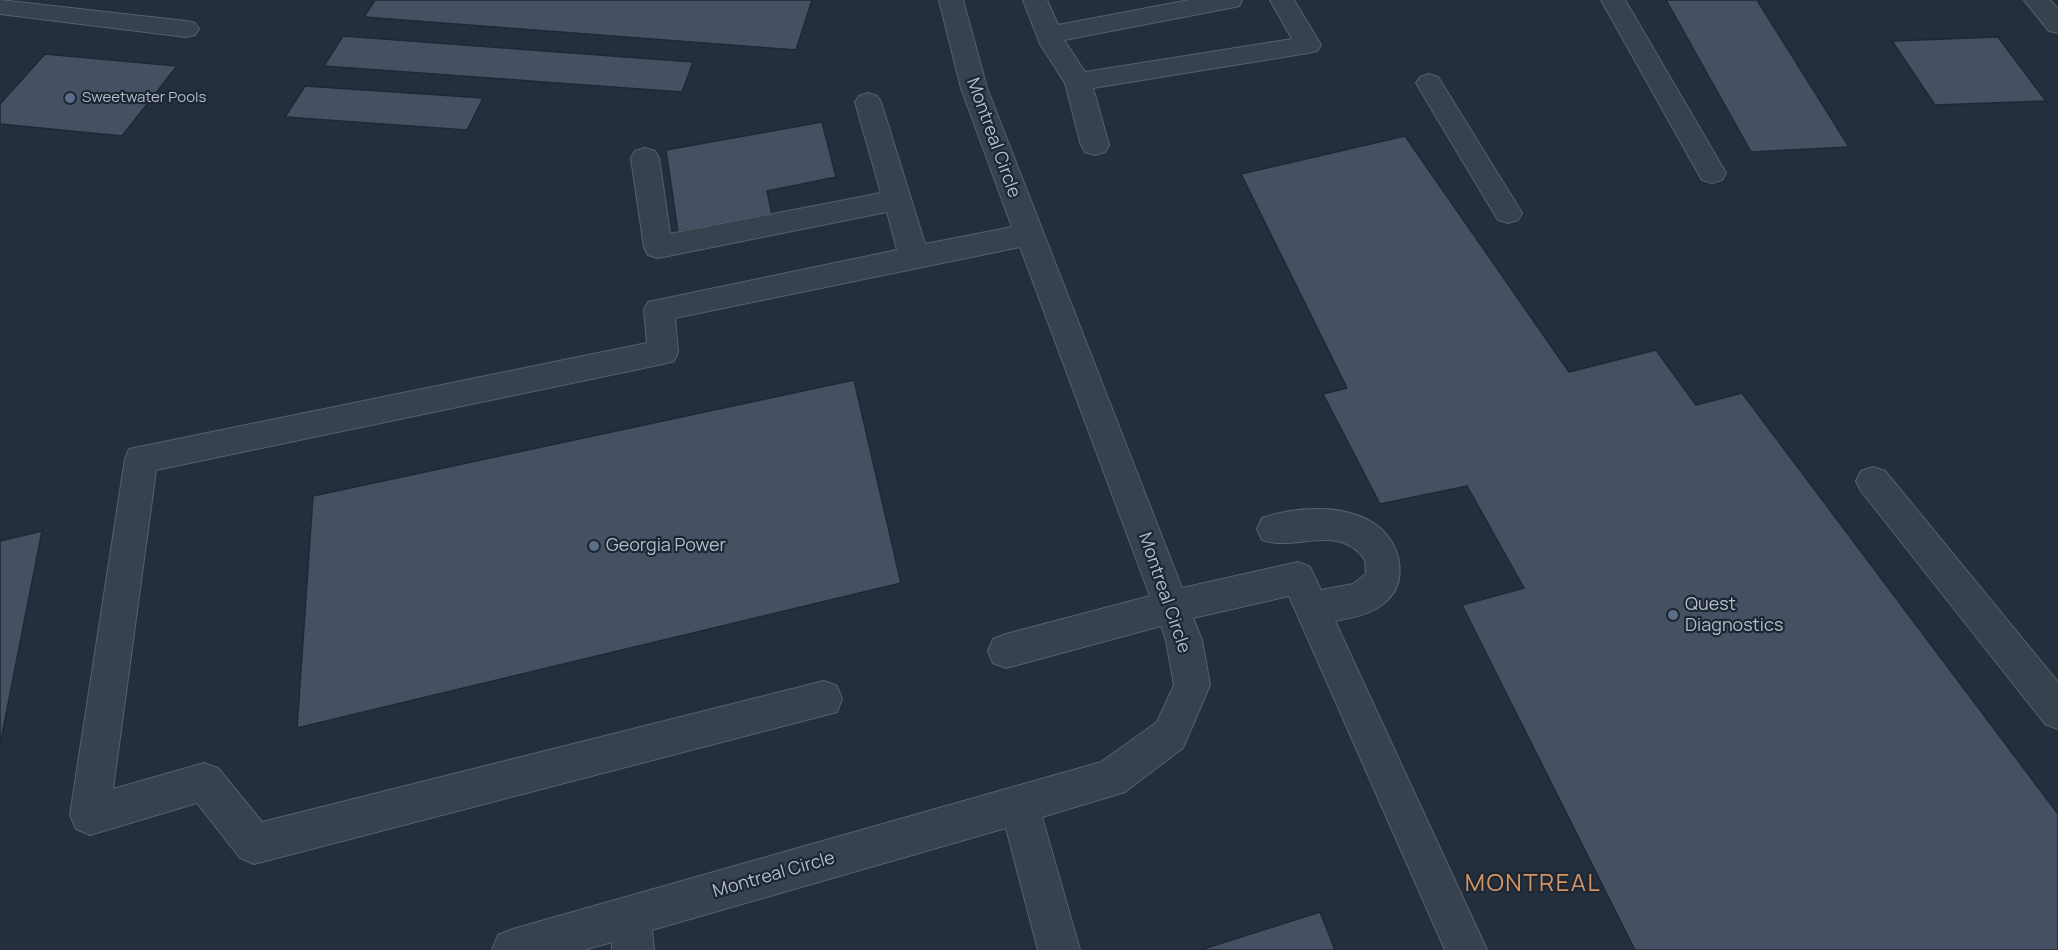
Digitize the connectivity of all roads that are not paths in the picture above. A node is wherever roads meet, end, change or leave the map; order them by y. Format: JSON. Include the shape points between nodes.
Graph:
{"nodes":[{"id":1,"x":951,"y":0,"type":"edge"},
{"id":2,"x":1035,"y":0,"type":"edge"},
{"id":3,"x":1230,"y":0,"type":"edge"},
{"id":4,"x":1282,"y":0,"type":"edge"},
{"id":5,"x":1613,"y":0,"type":"edge"},
{"id":6,"x":2036,"y":0,"type":"edge"},
{"id":7,"x":0,"y":6,"type":"edge"},
{"id":8,"x":2058,"y":25,"type":"edge"},
{"id":9,"x":186,"y":29,"type":"dead end"},
{"id":10,"x":1049,"y":34,"type":"junction"},
{"id":11,"x":1078,"y":82,"type":"junction"},
{"id":12,"x":1429,"y":83,"type":"dead end"},
{"id":13,"x":868,"y":102,"type":"dead end"},
{"id":14,"x":1095,"y":145,"type":"dead end"},
{"id":15,"x":645,"y":158,"type":"dead end"},
{"id":16,"x":1712,"y":173,"type":"dead end"},
{"id":17,"x":897,"y":200,"type":"junction"},
{"id":18,"x":1508,"y":213,"type":"dead end"},
{"id":19,"x":1029,"y":234,"type":"junction"},
{"id":20,"x":914,"y":257,"type":"junction"},
{"id":21,"x":1873,"y":481,"type":"dead end"},
{"id":22,"x":1274,"y":529,"type":"dead end"},
{"id":23,"x":1171,"y":608,"type":"junction"},
{"id":24,"x":1311,"y":609,"type":"junction"},
{"id":25,"x":1006,"y":651,"type":"dead end"},
{"id":26,"x":824,"y":699,"type":"dead end"},
{"id":27,"x":2058,"y":711,"type":"edge"},
{"id":28,"x":1019,"y":804,"type":"junction"},
{"id":29,"x":631,"y":933,"type":"edge"},
{"id":30,"x":513,"y":950,"type":"edge"},
{"id":31,"x":1059,"y":950,"type":"edge"},
{"id":32,"x":1466,"y":950,"type":"edge"}],
"edges":[{"from":1,"to":19,"type":"street","name":"Montreal Circle","via":[[974,88]]},
{"from":2,"to":10,"type":"street"},
{"from":3,"to":10,"type":"street"},
{"from":4,"to":11,"type":"street","via":[[1308,45]]},
{"from":5,"to":16,"type":"street"},
{"from":6,"to":8,"type":"street"},
{"from":7,"to":9,"type":"street"},
{"from":10,"to":11,"type":"street"},
{"from":11,"to":14,"type":"street"},
{"from":12,"to":18,"type":"street"},
{"from":13,"to":17,"type":"street"},
{"from":15,"to":17,"type":"street","via":[[658,248]]},
{"from":17,"to":20,"type":"street"},
{"from":19,"to":20,"type":"street"},
{"from":19,"to":23,"type":"street","name":"Montreal Circle"},
{"from":20,"to":26,"type":"street","via":[[659,310],[663,352],[141,459],[90,815],[204,782],[254,844]]},
{"from":21,"to":27,"type":"street"},
{"from":22,"to":24,"type":"street","via":[[1347,527],[1372,541],[1379,553],[1385,567],[1372,592]]},
{"from":23,"to":24,"type":"street","via":[[1298,578]]},
{"from":23,"to":25,"type":"street"},
{"from":23,"to":28,"type":"street","name":"Montreal Circle","via":[[1184,640],[1192,685],[1170,735],[1111,778]]},
{"from":24,"to":32,"type":"street"},
{"from":28,"to":29,"type":"street","name":"Montreal Circle"},
{"from":28,"to":31,"type":"street"},
{"from":29,"to":30,"type":"street","name":"Montreal Circle"}]}
